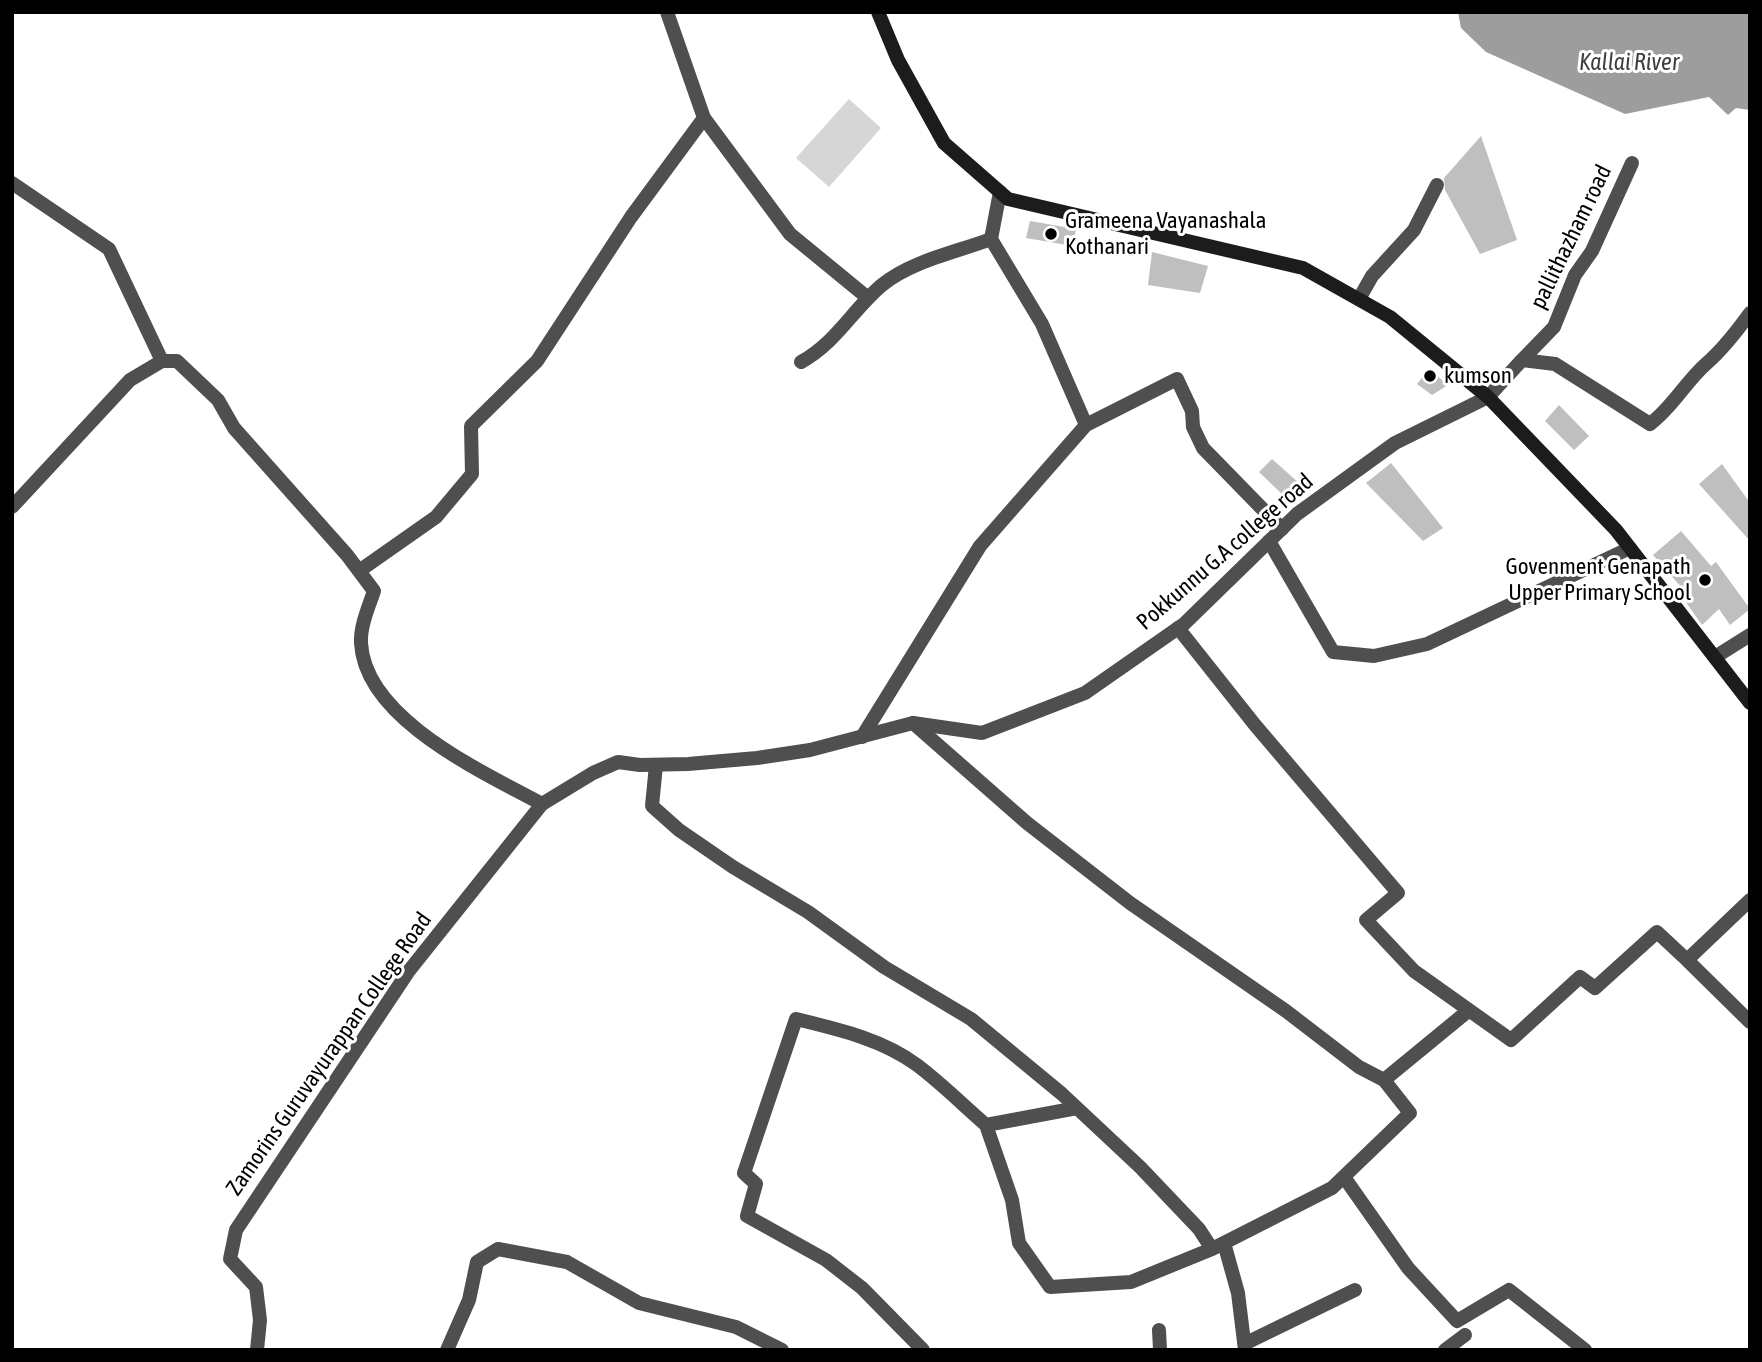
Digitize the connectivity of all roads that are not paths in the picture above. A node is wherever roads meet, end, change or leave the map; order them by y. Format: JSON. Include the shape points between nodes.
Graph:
{"nodes":[{"id":1,"x":667,"y":12,"type":"edge"},
{"id":2,"x":878,"y":12,"type":"edge"},
{"id":3,"x":704,"y":118,"type":"junction"},
{"id":4,"x":1632,"y":163,"type":"dead end"},
{"id":5,"x":12,"y":183,"type":"edge"},
{"id":6,"x":1437,"y":185,"type":"dead end"},
{"id":7,"x":1000,"y":192,"type":"junction"},
{"id":8,"x":991,"y":239,"type":"junction"},
{"id":9,"x":868,"y":298,"type":"junction"},
{"id":10,"x":1359,"y":299,"type":"junction"},
{"id":11,"x":1750,"y":313,"type":"edge"},
{"id":12,"x":1522,"y":360,"type":"junction"},
{"id":13,"x":162,"y":361,"type":"junction"},
{"id":14,"x":801,"y":362,"type":"dead end"},
{"id":15,"x":1488,"y":397,"type":"junction"},
{"id":16,"x":1086,"y":425,"type":"junction"},
{"id":17,"x":12,"y":507,"type":"edge"},
{"id":18,"x":1282,"y":529,"type":"junction"},
{"id":19,"x":1269,"y":541,"type":"junction"},
{"id":20,"x":1630,"y":548,"type":"junction"},
{"id":21,"x":359,"y":571,"type":"junction"},
{"id":22,"x":1178,"y":628,"type":"junction"},
{"id":23,"x":1750,"y":635,"type":"edge"},
{"id":24,"x":1715,"y":657,"type":"junction"},
{"id":25,"x":1750,"y":703,"type":"edge"},
{"id":26,"x":914,"y":723,"type":"junction"},
{"id":27,"x":862,"y":737,"type":"junction"},
{"id":28,"x":656,"y":765,"type":"junction"},
{"id":29,"x":542,"y":804,"type":"junction"},
{"id":30,"x":1750,"y":900,"type":"edge"},
{"id":31,"x":1687,"y":960,"type":"junction"},
{"id":32,"x":1468,"y":1011,"type":"junction"},
{"id":33,"x":1750,"y":1022,"type":"edge"},
{"id":34,"x":1384,"y":1080,"type":"junction"},
{"id":35,"x":1077,"y":1108,"type":"junction"},
{"id":36,"x":986,"y":1125,"type":"junction"},
{"id":37,"x":1344,"y":1177,"type":"junction"},
{"id":38,"x":1218,"y":1246,"type":"junction"},
{"id":39,"x":1355,"y":1290,"type":"dead end"},
{"id":40,"x":1159,"y":1330,"type":"dead end"},
{"id":41,"x":1465,"y":1335,"type":"dead end"},
{"id":42,"x":1245,"y":1347,"type":"edge"},
{"id":43,"x":257,"y":1350,"type":"edge"},
{"id":44,"x":447,"y":1350,"type":"edge"},
{"id":45,"x":782,"y":1350,"type":"edge"},
{"id":46,"x":923,"y":1350,"type":"edge"},
{"id":47,"x":1160,"y":1350,"type":"edge"},
{"id":48,"x":1445,"y":1350,"type":"edge"},
{"id":49,"x":1585,"y":1350,"type":"edge"}],
"edges":[{"from":1,"to":3,"type":"street"},
{"from":2,"to":7,"type":"main road","via":[[898,60],[944,143]]},
{"from":3,"to":9,"type":"street","via":[[790,234]]},
{"from":3,"to":21,"type":"street","via":[[631,217],[537,361],[471,426],[472,474],[436,517]]},
{"from":4,"to":12,"type":"street","name":"pallithazham road","via":[[1554,327]]},
{"from":5,"to":13,"type":"street","via":[[109,249]]},
{"from":6,"to":10,"type":"street","via":[[1414,230],[1372,276]]},
{"from":7,"to":8,"type":"street"},
{"from":7,"to":10,"type":"main road","via":[[1008,199],[1303,268]]},
{"from":8,"to":9,"type":"street","via":[[903,272]]},
{"from":8,"to":16,"type":"street","via":[[1042,324]]},
{"from":9,"to":14,"type":"street","via":[[845,327]]},
{"from":10,"to":15,"type":"main road","via":[[1390,317]]},
{"from":11,"to":12,"type":"street","via":[[1716,357],[1650,424],[1555,364]]},
{"from":12,"to":15,"type":"street","name":"pallithazham road"},
{"from":13,"to":17,"type":"street","via":[[130,380]]},
{"from":13,"to":21,"type":"street","via":[[177,361],[218,400],[234,428]]},
{"from":15,"to":18,"type":"street","name":"Pokkunnu G.A college road","via":[[1395,443]]},
{"from":15,"to":20,"type":"main road"},
{"from":16,"to":18,"type":"street","via":[[1177,379],[1203,448]]},
{"from":16,"to":27,"type":"street","via":[[980,546]]},
{"from":18,"to":19,"type":"street","name":"Pokkunnu G.A college road"},
{"from":19,"to":20,"type":"street","via":[[1334,652],[1374,656],[1427,644]]},
{"from":19,"to":22,"type":"street","name":"Pokkunnu G.A college road"},
{"from":20,"to":24,"type":"main road"},
{"from":21,"to":29,"type":"street","via":[[374,591],[361,642],[372,683],[425,735]]},
{"from":22,"to":26,"type":"street","name":"Pokkunnu G.A college road","via":[[1085,693],[982,733]]},
{"from":22,"to":32,"type":"street","via":[[1398,893],[1366,920],[1414,971]]},
{"from":23,"to":24,"type":"street"},
{"from":24,"to":25,"type":"main road"},
{"from":26,"to":27,"type":"street","name":"Pokkunnu G.A college road"},
{"from":26,"to":34,"type":"street","via":[[1027,823],[1130,903],[1359,1067]]},
{"from":27,"to":28,"type":"street","name":"Pokkunnu G.A college road","via":[[757,758]]},
{"from":28,"to":29,"type":"street","name":"Pokkunnu G.A college road","via":[[618,762]]},
{"from":28,"to":35,"type":"street","via":[[652,806],[679,830],[971,1020]]},
{"from":29,"to":43,"type":"street","name":"Zamorins Guruvayurappan College Road","via":[[408,972],[236,1230],[230,1259],[256,1287]]},
{"from":30,"to":31,"type":"street"},
{"from":31,"to":32,"type":"street","via":[[1657,932],[1595,988],[1580,976],[1511,1040]]},
{"from":31,"to":33,"type":"street"},
{"from":32,"to":34,"type":"street"},
{"from":34,"to":37,"type":"street","via":[[1410,1113]]},
{"from":35,"to":36,"type":"street"},
{"from":35,"to":38,"type":"street"},
{"from":36,"to":38,"type":"street","via":[[1012,1200],[1019,1243],[1050,1287],[1131,1282]]},
{"from":36,"to":46,"type":"street","via":[[916,1064],[890,1049],[839,1029],[796,1019],[744,1173],[756,1184],[747,1216],[826,1260],[862,1288]]},
{"from":37,"to":38,"type":"street","via":[[1332,1188]]},
{"from":37,"to":49,"type":"street","via":[[1408,1268],[1457,1321],[1509,1290]]},
{"from":38,"to":42,"type":"street","via":[[1238,1293]]},
{"from":39,"to":42,"type":"street"},
{"from":40,"to":47,"type":"street"},
{"from":41,"to":48,"type":"street"},
{"from":44,"to":45,"type":"street","via":[[469,1300],[477,1262],[498,1249],[567,1262],[639,1303],[736,1327]]}]}
